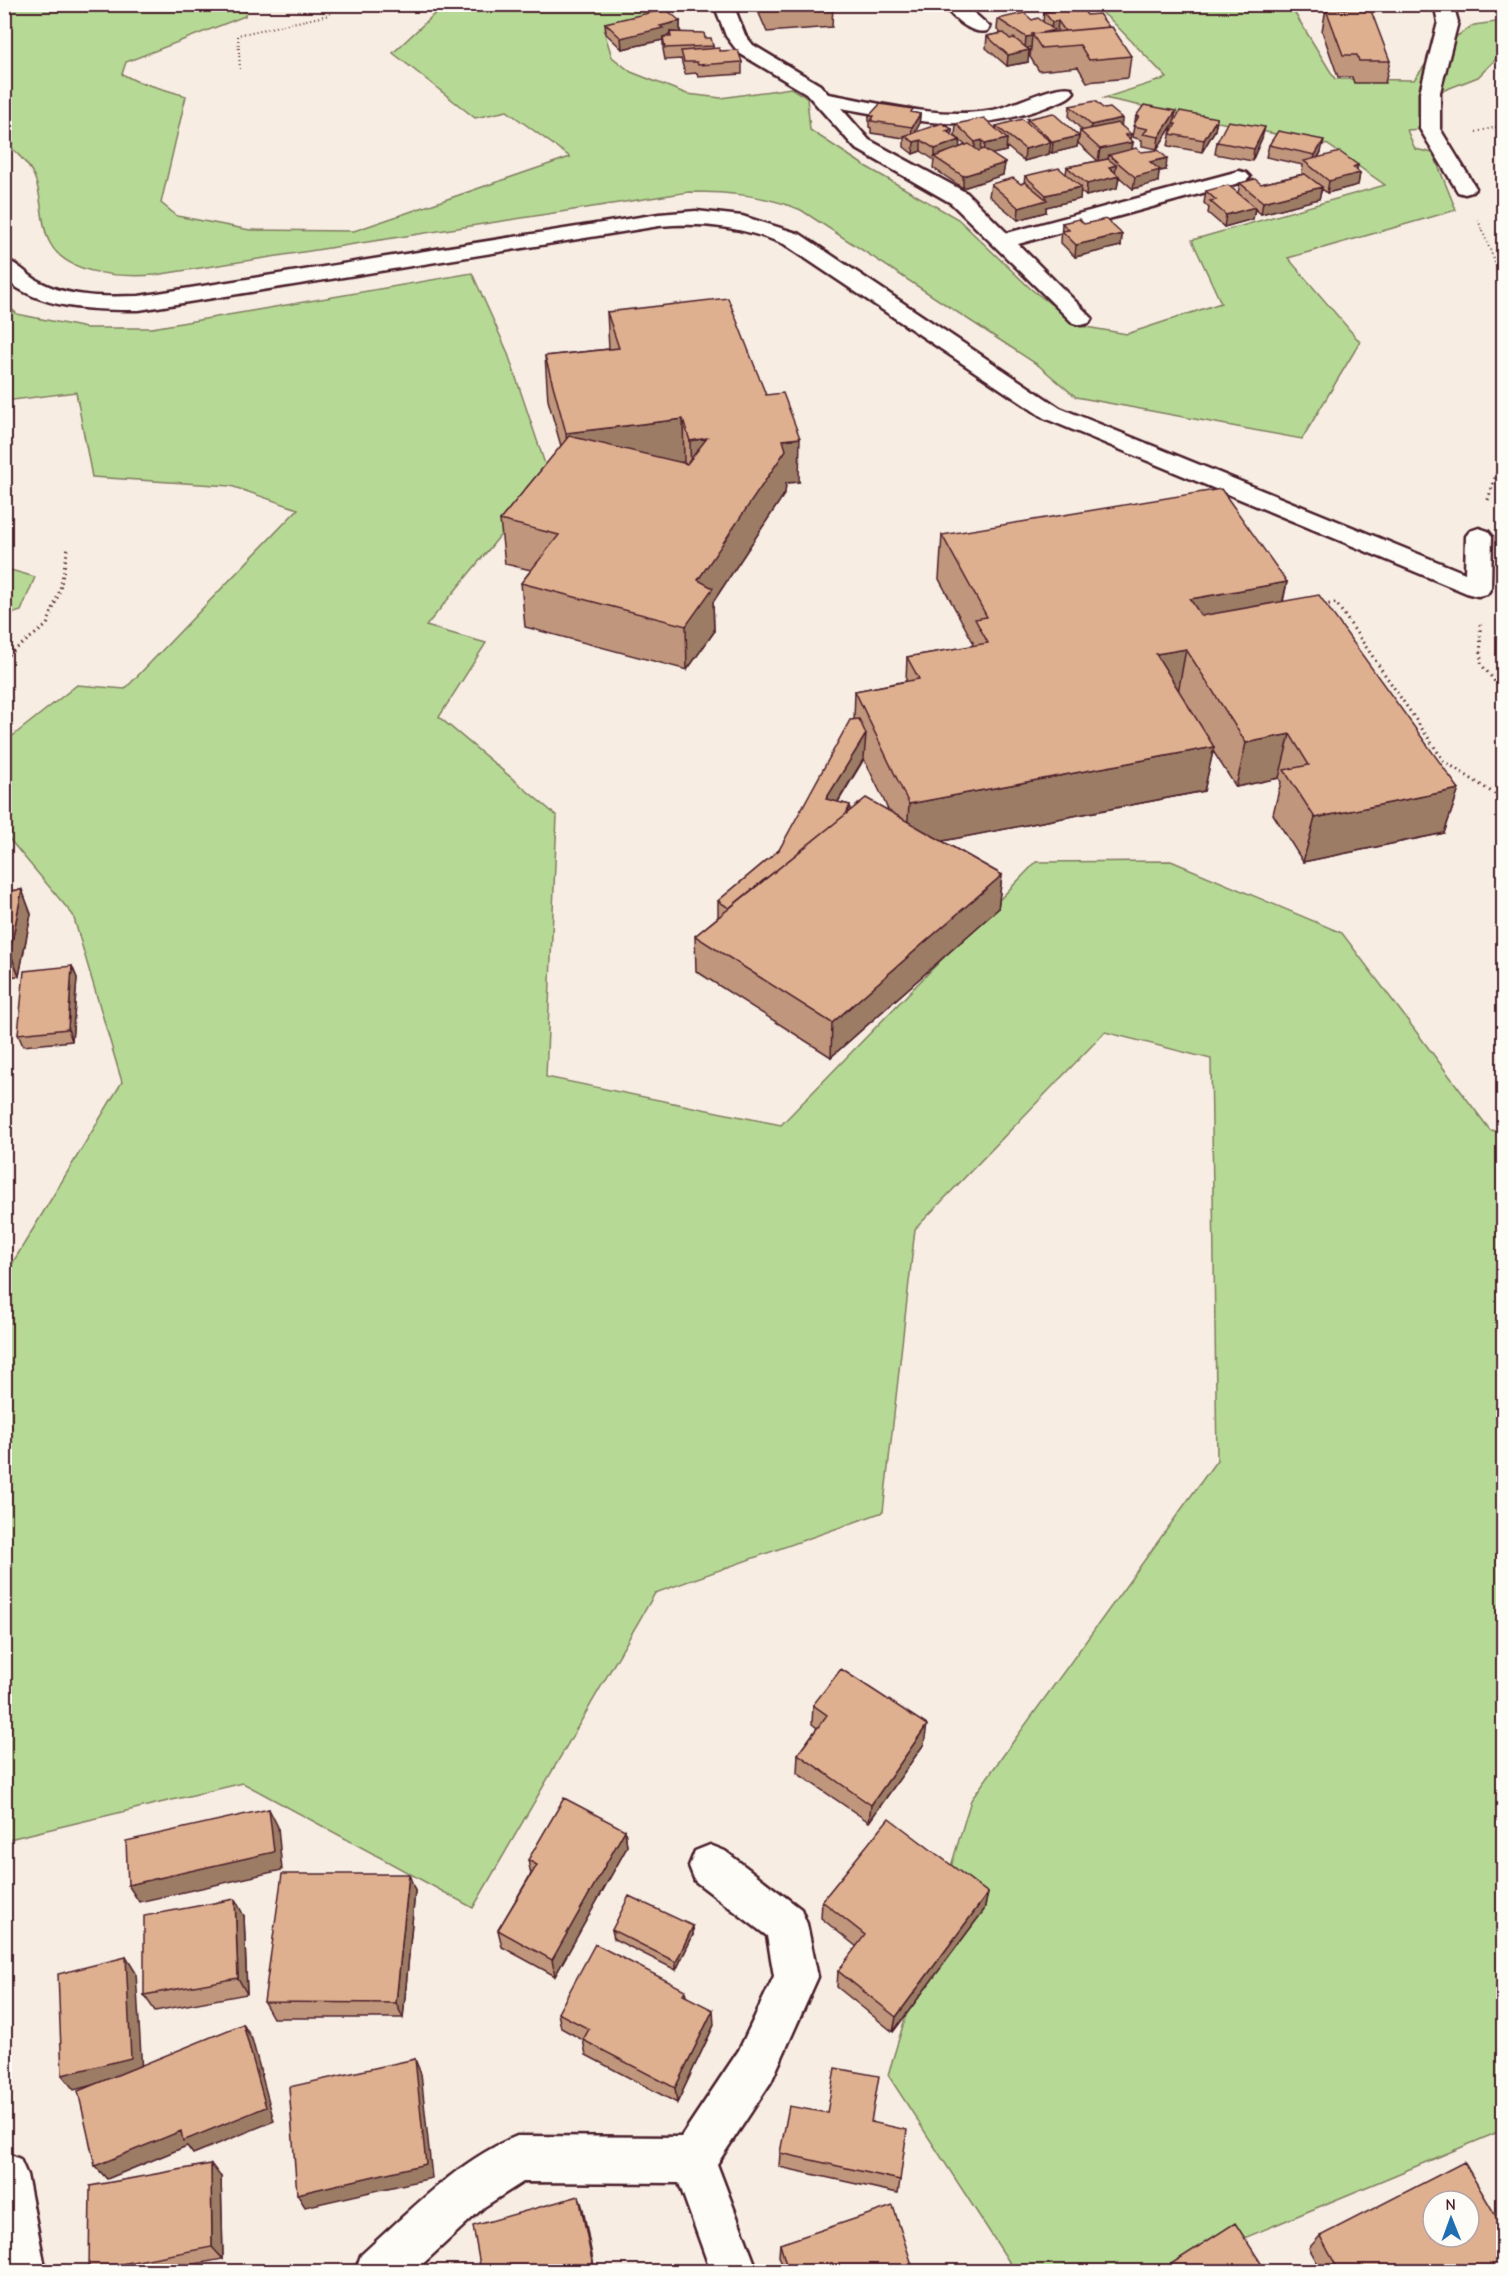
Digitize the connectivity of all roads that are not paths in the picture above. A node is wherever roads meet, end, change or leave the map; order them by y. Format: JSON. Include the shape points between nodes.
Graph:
{"nodes":[{"id":1,"x":723,"y":4,"type":"edge"},
{"id":2,"x":952,"y":4,"type":"edge"},
{"id":3,"x":1443,"y":4,"type":"edge"},
{"id":4,"x":980,"y":27,"type":"dead end"},
{"id":5,"x":1064,"y":92,"type":"dead end"},
{"id":6,"x":822,"y":99,"type":"junction"},
{"id":7,"x":1239,"y":177,"type":"dead end"},
{"id":8,"x":1465,"y":188,"type":"road end"},
{"id":9,"x":1003,"y":241,"type":"junction"},
{"id":10,"x":4,"y":266,"type":"edge"},
{"id":11,"x":1082,"y":318,"type":"dead end"},
{"id":12,"x":1479,"y":536,"type":"road end"},
{"id":13,"x":710,"y":1866,"type":"dead end"},
{"id":14,"x":693,"y":2160,"type":"junction"},
{"id":15,"x":4,"y":2175,"type":"edge"},
{"id":16,"x":23,"y":2271,"type":"edge"},
{"id":17,"x":378,"y":2271,"type":"edge"},
{"id":18,"x":735,"y":2271,"type":"edge"}],
"edges":[{"from":1,"to":6,"type":"street","via":[[746,49],[813,89]]},
{"from":2,"to":4,"type":"street"},
{"from":3,"to":8,"type":"street","via":[[1448,22],[1430,92],[1430,129]]},
{"from":5,"to":6,"type":"street","via":[[984,118],[955,119]]},
{"from":6,"to":9,"type":"street","via":[[862,144],[959,198]]},
{"from":7,"to":9,"type":"street"},
{"from":9,"to":11,"type":"street"},
{"from":10,"to":12,"type":"street","via":[[32,288],[69,299],[139,303],[659,220],[729,218],[792,239],[1052,412],[1478,588]]},
{"from":13,"to":14,"type":"street","via":[[786,1923],[796,1977],[755,2067]]},
{"from":14,"to":17,"type":"street","via":[[517,2159],[468,2191]]},
{"from":14,"to":18,"type":"street"},
{"from":15,"to":16,"type":"street"}]}
